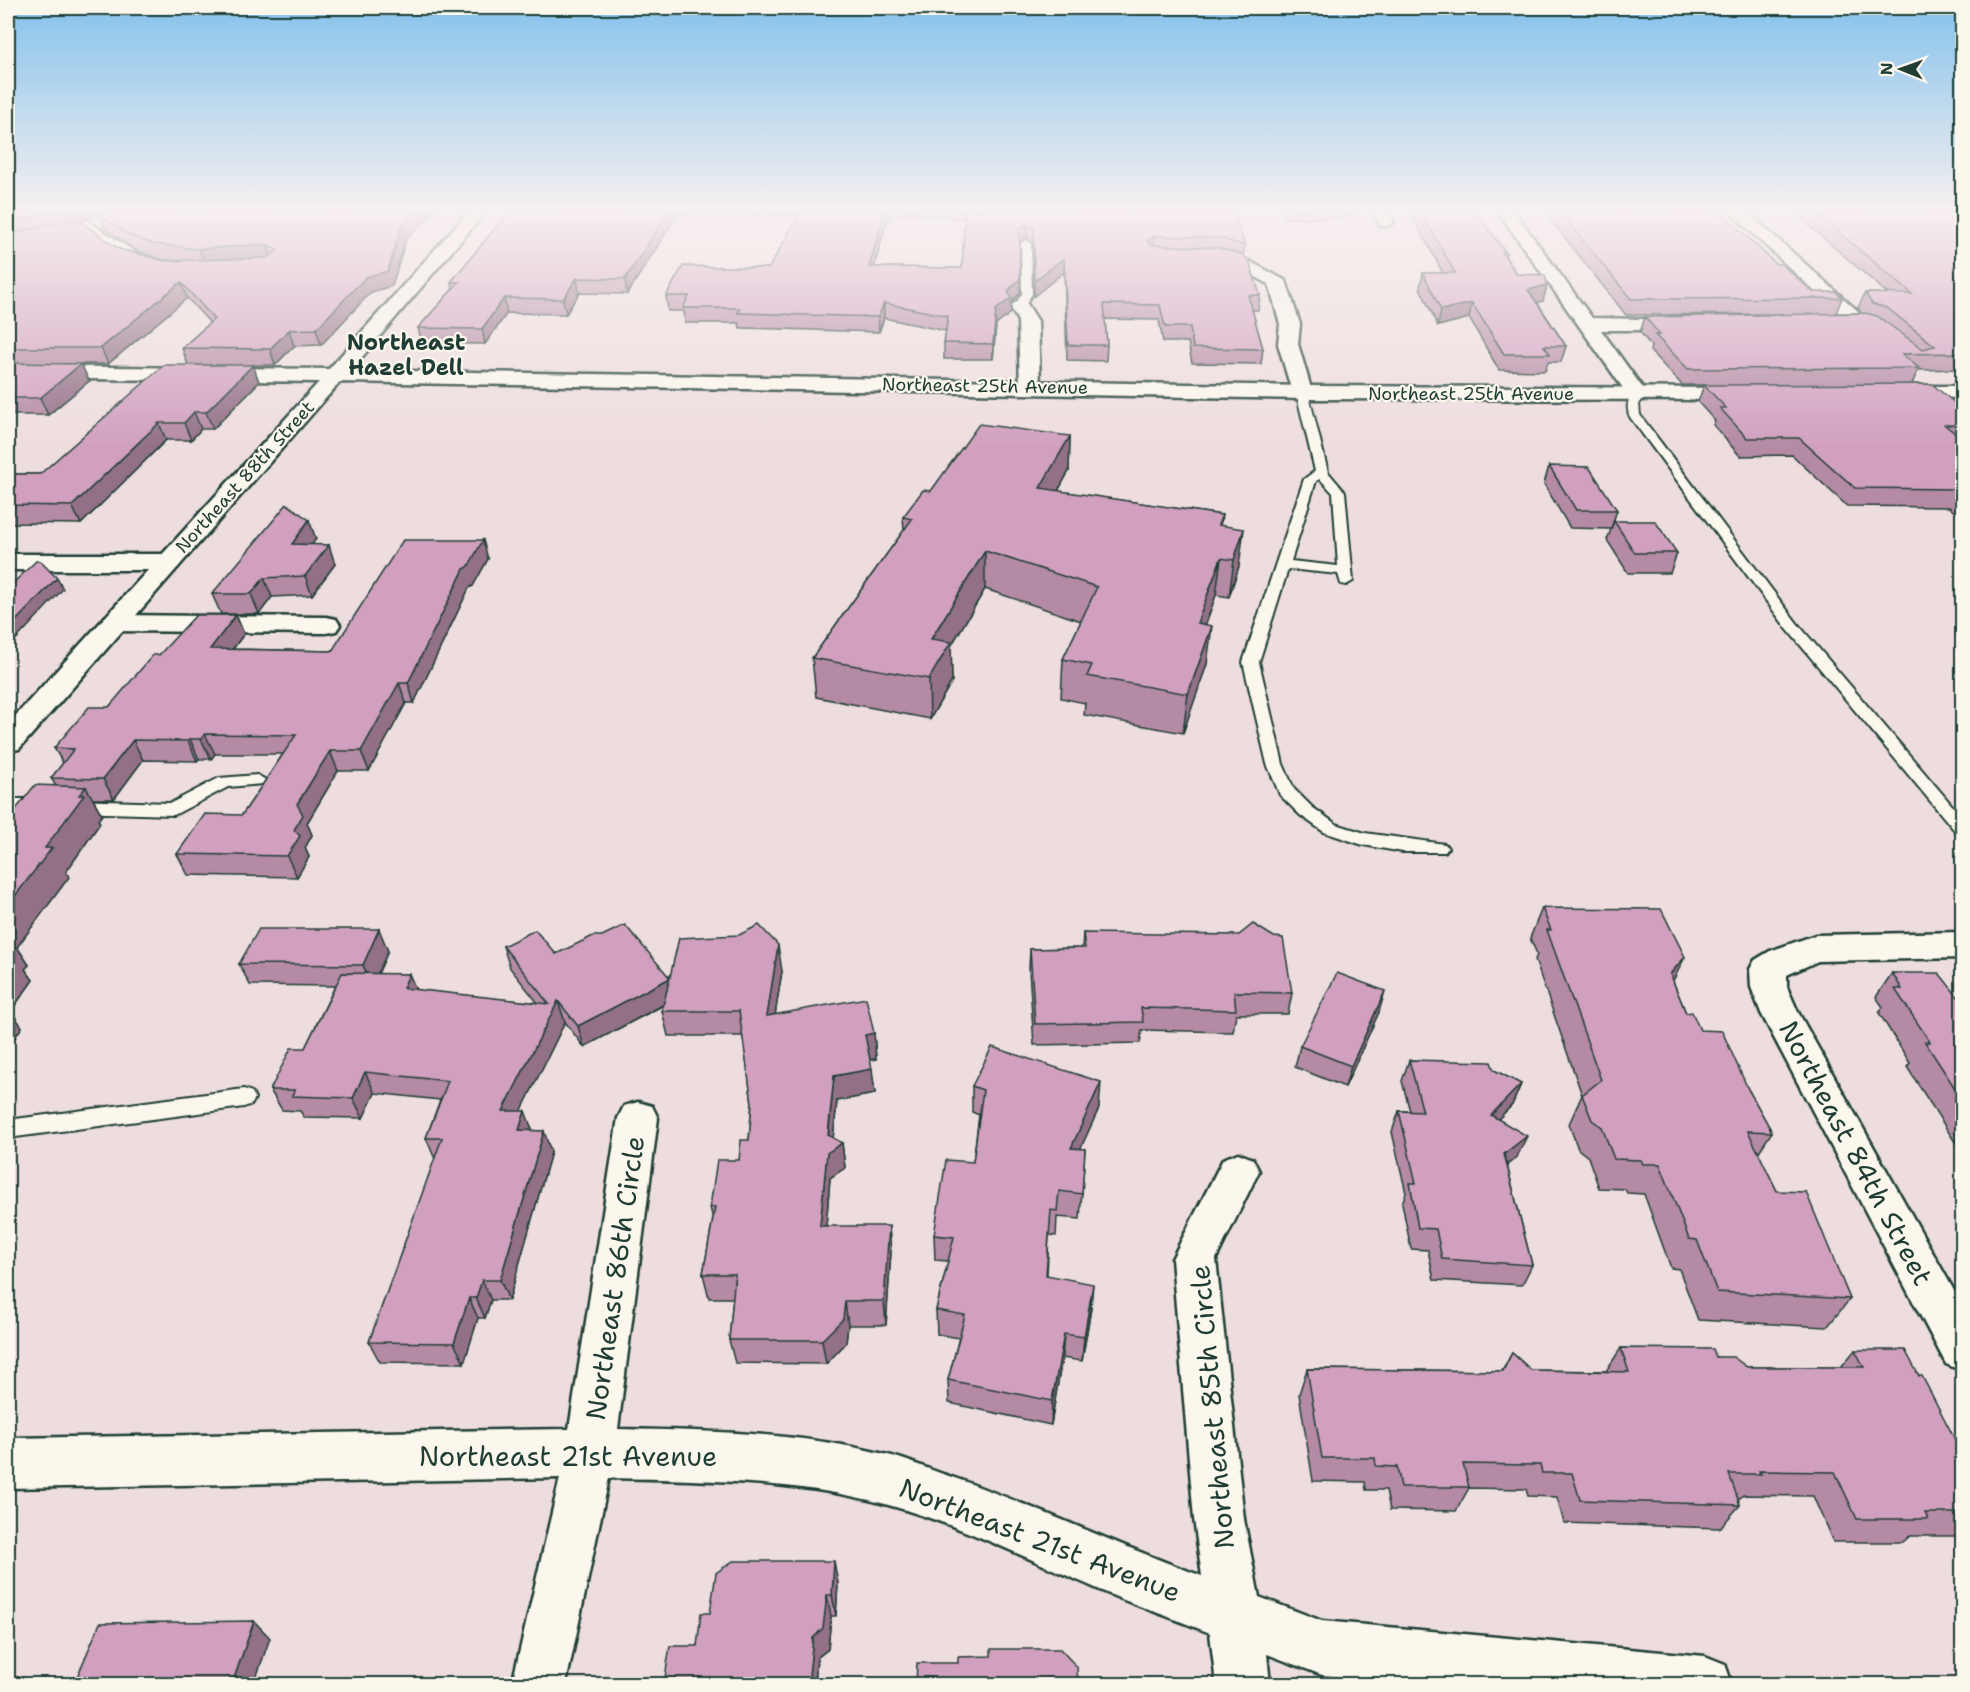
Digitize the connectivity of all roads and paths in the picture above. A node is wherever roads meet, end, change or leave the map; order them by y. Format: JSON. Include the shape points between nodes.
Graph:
{"nodes":[{"id":1,"x":411,"y":289,"type":"edge"},
{"id":2,"x":1027,"y":289,"type":"edge"},
{"id":3,"x":1279,"y":289,"type":"edge"},
{"id":4,"x":1560,"y":289,"type":"edge"},
{"id":5,"x":1823,"y":289,"type":"edge"},
{"id":6,"x":1019,"y":306,"type":"joint"},
{"id":7,"x":1585,"y":324,"type":"junction"},
{"id":8,"x":1701,"y":324,"type":"edge"},
{"id":9,"x":1795,"y":324,"type":"edge"},
{"id":10,"x":8,"y":372,"type":"edge"},
{"id":11,"x":337,"y":374,"type":"junction"},
{"id":12,"x":1030,"y":387,"type":"junction"},
{"id":13,"x":1302,"y":392,"type":"junction"},
{"id":14,"x":1924,"y":392,"type":"junction"},
{"id":15,"x":1962,"y":392,"type":"edge"},
{"id":16,"x":1767,"y":393,"type":"edge"},
{"id":17,"x":1880,"y":393,"type":"edge"},
{"id":18,"x":1637,"y":394,"type":"junction"},
{"id":19,"x":1941,"y":406,"type":"edge"},
{"id":20,"x":1322,"y":473,"type":"junction"},
{"id":21,"x":8,"y":562,"type":"edge"},
{"id":22,"x":169,"y":562,"type":"junction"},
{"id":23,"x":1283,"y":564,"type":"junction"},
{"id":24,"x":115,"y":623,"type":"junction"},
{"id":25,"x":326,"y":625,"type":"dead end"},
{"id":26,"x":8,"y":742,"type":"edge"},
{"id":27,"x":257,"y":780,"type":"dead end"},
{"id":28,"x":8,"y":804,"type":"edge"},
{"id":29,"x":1962,"y":828,"type":"edge"},
{"id":30,"x":1439,"y":848,"type":"dead end"},
{"id":31,"x":1962,"y":945,"type":"edge"},
{"id":32,"x":244,"y":1098,"type":"dead end"},
{"id":33,"x":638,"y":1118,"type":"dead end"},
{"id":34,"x":8,"y":1129,"type":"edge"},
{"id":35,"x":1238,"y":1171,"type":"dead end"},
{"id":36,"x":1962,"y":1349,"type":"edge"},
{"id":37,"x":590,"y":1453,"type":"junction"},
{"id":38,"x":8,"y":1463,"type":"edge"},
{"id":39,"x":1235,"y":1616,"type":"junction"},
{"id":40,"x":539,"y":1684,"type":"edge"},
{"id":41,"x":1243,"y":1684,"type":"edge"},
{"id":42,"x":1705,"y":1684,"type":"edge"}],
"edges":[{"from":1,"to":11,"type":"street","name":"Northeast 88th Street"},
{"from":2,"to":6,"type":"lane"},
{"from":3,"to":13,"type":"street","via":[[1290,324],[1288,344]]},
{"from":4,"to":7,"type":"street"},
{"from":5,"to":9,"type":"street","via":[[1859,323]]},
{"from":6,"to":12,"type":"street","via":[[1028,321]]},
{"from":7,"to":8,"type":"street"},
{"from":7,"to":18,"type":"street"},
{"from":10,"to":11,"type":"street","name":"Northeast 25th Avenue"},
{"from":11,"to":12,"type":"street","name":"Northeast 25th Avenue"},
{"from":11,"to":22,"type":"street","name":"Northeast 88th Street"},
{"from":12,"to":13,"type":"street","name":"Northeast 25th Avenue"},
{"from":13,"to":18,"type":"street","name":"Northeast 25th Avenue"},
{"from":13,"to":20,"type":"lane"},
{"from":14,"to":15,"type":"street"},
{"from":14,"to":17,"type":"street"},
{"from":14,"to":19,"type":"lane"},
{"from":16,"to":18,"type":"street","name":"Northeast 25th Avenue"},
{"from":18,"to":29,"type":"lane","via":[[1634,415],[1648,435],[1792,626]]},
{"from":20,"to":23,"type":"lane","via":[[1310,479]]},
{"from":20,"to":23,"type":"lane","via":[[1339,492],[1346,576]]},
{"from":21,"to":22,"type":"street"},
{"from":22,"to":24,"type":"street","name":"Northeast 88th Street"},
{"from":23,"to":30,"type":"lane","via":[[1251,662],[1275,764],[1286,791],[1330,828],[1363,839]]},
{"from":24,"to":25,"type":"street"},
{"from":24,"to":26,"type":"street","name":"Northeast 88th Street"},
{"from":27,"to":28,"type":"lane","via":[[225,782],[174,809]]},
{"from":31,"to":36,"type":"street","name":"Northeast 84th Street","via":[[1815,948],[1768,969],[1769,987],[1780,1013]]},
{"from":32,"to":34,"type":"lane"},
{"from":33,"to":37,"type":"street","name":"Northeast 86th Circle"},
{"from":35,"to":39,"type":"street","name":"Northeast 85th Circle","via":[[1194,1259],[1218,1519]]},
{"from":37,"to":38,"type":"street","name":"Northeast 21st Avenue"},
{"from":37,"to":39,"type":"street","name":"Northeast 21st Avenue","via":[[746,1457],[885,1479],[1005,1521],[1112,1569]]},
{"from":37,"to":40,"type":"street","name":"Northeast 86th Circle"},
{"from":39,"to":41,"type":"street","name":"Northeast 85th Circle"},
{"from":39,"to":42,"type":"street","name":"Northeast 21st Avenue","via":[[1322,1648]]}]}
